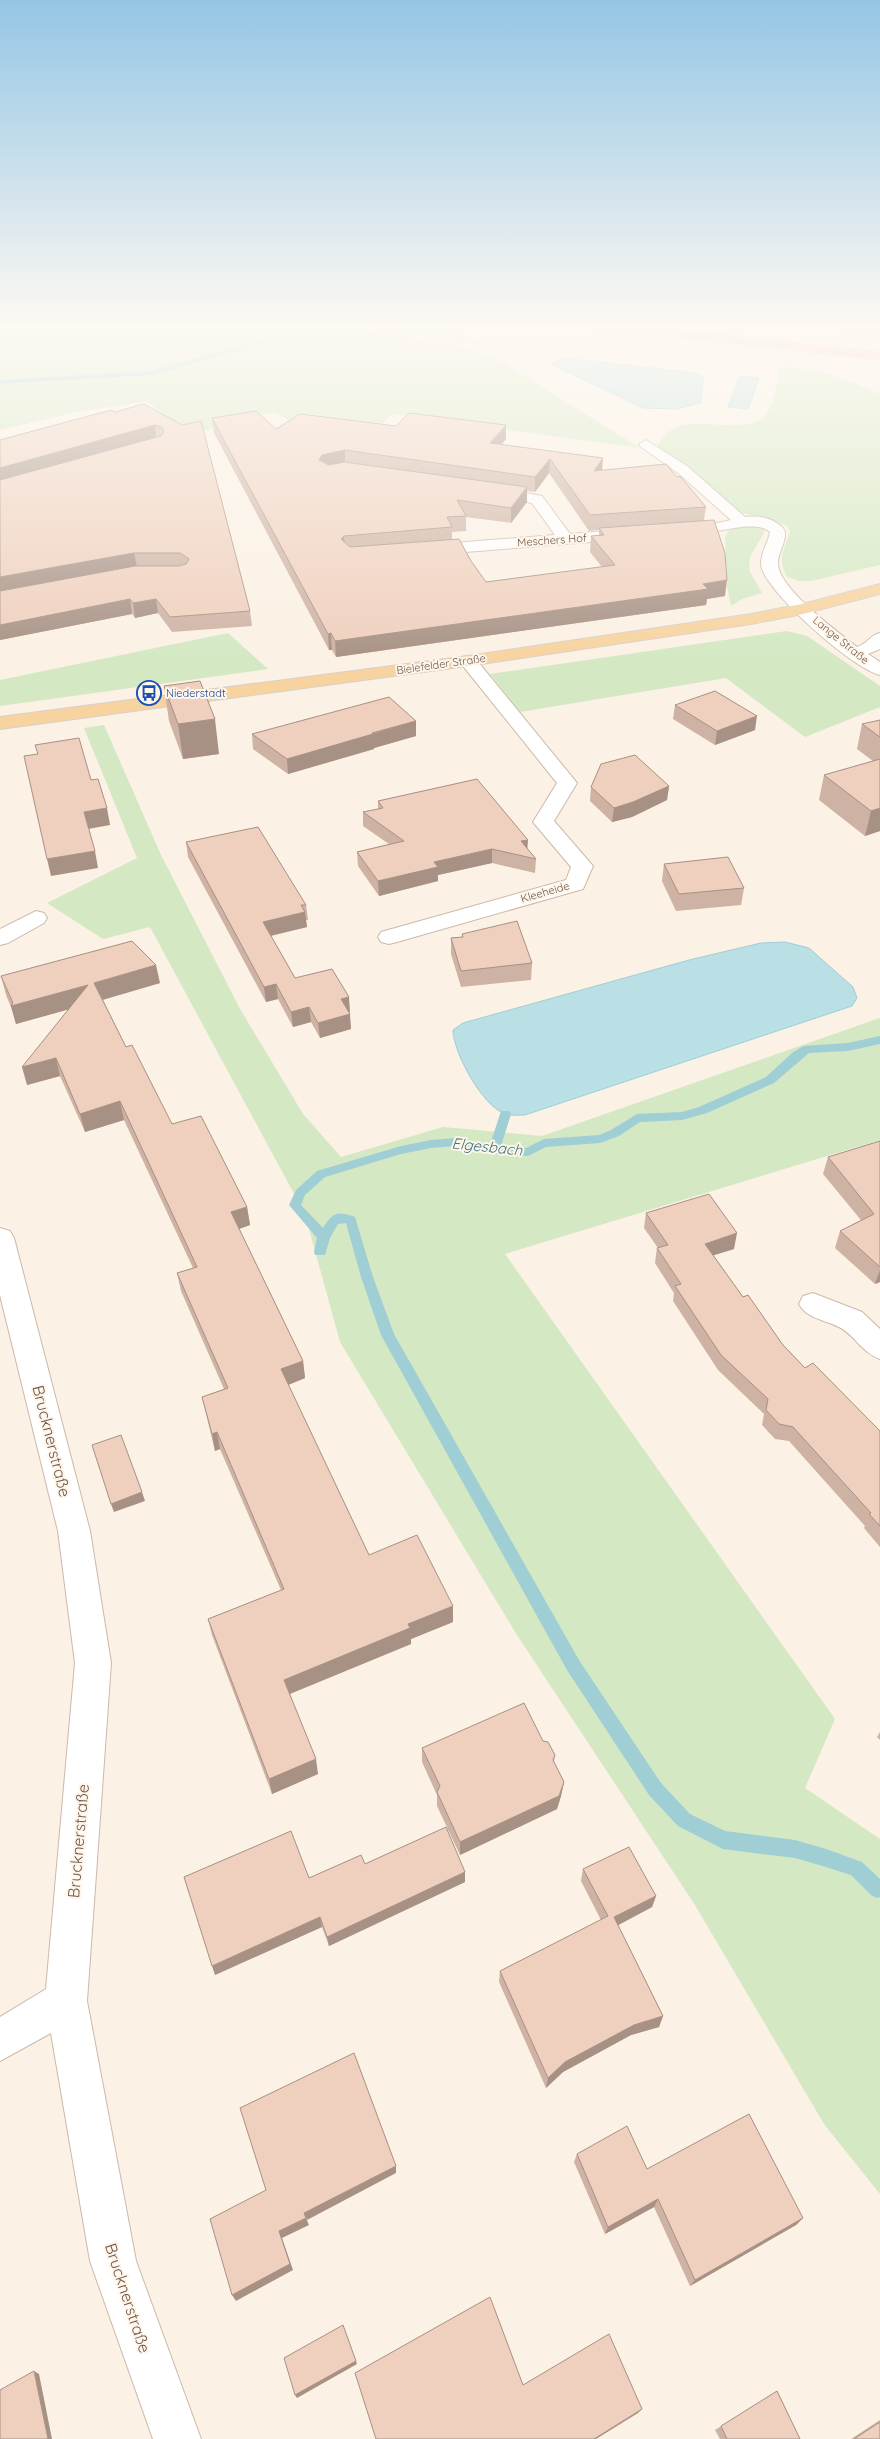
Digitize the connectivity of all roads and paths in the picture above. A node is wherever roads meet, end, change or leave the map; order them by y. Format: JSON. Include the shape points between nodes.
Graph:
{"nodes":[{"id":1,"x":646,"y":444,"type":"dead end"},
{"id":2,"x":472,"y":488,"type":"edge"},
{"id":3,"x":741,"y":521,"type":"junction"},
{"id":4,"x":660,"y":532,"type":"edge"},
{"id":5,"x":641,"y":534,"type":"edge"},
{"id":6,"x":566,"y":539,"type":"junction"},
{"id":7,"x":410,"y":551,"type":"edge"},
{"id":8,"x":880,"y":589,"type":"edge"},
{"id":9,"x":803,"y":609,"type":"junction"},
{"id":10,"x":880,"y":638,"type":"edge"},
{"id":11,"x":854,"y":653,"type":"junction"},
{"id":12,"x":468,"y":661,"type":"junction"},
{"id":13,"x":880,"y":670,"type":"edge"},
{"id":14,"x":0,"y":723,"type":"edge"},
{"id":15,"x":36,"y":918,"type":"dead end"},
{"id":16,"x":390,"y":937,"type":"dead end"},
{"id":17,"x":0,"y":938,"type":"edge"},
{"id":18,"x":0,"y":1238,"type":"edge"},
{"id":19,"x":813,"y":1304,"type":"dead end"},
{"id":20,"x":880,"y":1347,"type":"edge"},
{"id":21,"x":66,"y":2001,"type":"junction"},
{"id":22,"x":0,"y":2040,"type":"edge"},
{"id":23,"x":177,"y":2439,"type":"edge"}],
"edges":[{"from":1,"to":3,"type":"street","via":[[682,469]]},
{"from":2,"to":6,"type":"street","via":[[537,499]]},
{"from":3,"to":4,"type":"street","via":[[716,528]]},
{"from":3,"to":9,"type":"street","via":[[764,522],[778,531],[770,566],[780,584]]},
{"from":5,"to":6,"type":"street","name":"Meschers Hof"},
{"from":6,"to":7,"type":"street","name":"Meschers Hof"},
{"from":8,"to":9,"type":"main road","name":"Bielefelder Straße"},
{"from":9,"to":11,"type":"street","name":"Lange Straße"},
{"from":9,"to":12,"type":"main road","name":"Bielefelder Straße"},
{"from":10,"to":11,"type":"street","via":[[871,648]]},
{"from":11,"to":13,"type":"street","name":"Lange Straße"},
{"from":12,"to":14,"type":"main road","name":"Bielefelder Straße"},
{"from":12,"to":16,"type":"street","name":"Kleeheide","via":[[567,784],[543,822],[582,866],[575,884]]},
{"from":15,"to":17,"type":"street"},
{"from":18,"to":21,"type":"street","name":"Brucknerstraße","via":[[74,1530],[93,1663]]},
{"from":19,"to":20,"type":"street","via":[[852,1320]]},
{"from":21,"to":22,"type":"street"},
{"from":21,"to":23,"type":"street","name":"Brucknerstraße","via":[[113,2261]]}]}
